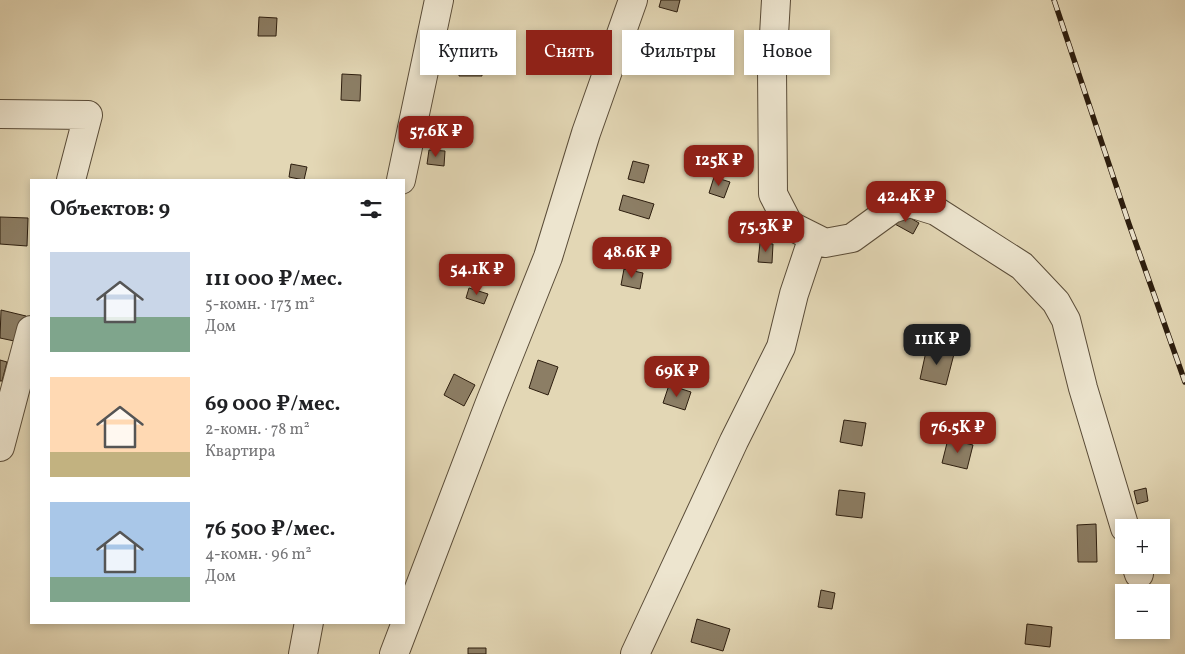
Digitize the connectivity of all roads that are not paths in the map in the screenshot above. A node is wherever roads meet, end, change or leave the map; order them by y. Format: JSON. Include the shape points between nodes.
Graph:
{"nodes":[{"id":1,"x":439,"y":0,"type":"edge"},
{"id":2,"x":633,"y":0,"type":"edge"},
{"id":3,"x":776,"y":0,"type":"edge"},
{"id":4,"x":0,"y":114,"type":"edge"},
{"id":5,"x":71,"y":179,"type":"edge"},
{"id":6,"x":401,"y":179,"type":"edge"},
{"id":7,"x":813,"y":237,"type":"junction"},
{"id":8,"x":30,"y":334,"type":"edge"},
{"id":9,"x":0,"y":447,"type":"edge"},
{"id":10,"x":1122,"y":519,"type":"edge"},
{"id":11,"x":309,"y":624,"type":"edge"},
{"id":12,"x":303,"y":654,"type":"edge"},
{"id":13,"x":394,"y":654,"type":"edge"},
{"id":14,"x":635,"y":654,"type":"edge"}],
"edges":[{"from":1,"to":6,"type":"street"},
{"from":2,"to":13,"type":"street","via":[[586,133],[548,257]]},
{"from":3,"to":7,"type":"street","via":[[772,70],[773,194],[789,225]]},
{"from":4,"to":5,"type":"street","via":[[88,116]]},
{"from":7,"to":10,"type":"street","via":[[825,243],[852,238],[892,208],[910,203],[936,211],[1022,266],[1056,302],[1066,320]]},
{"from":7,"to":14,"type":"street","via":[[781,347]]},
{"from":8,"to":9,"type":"street"},
{"from":11,"to":12,"type":"street"}]}
